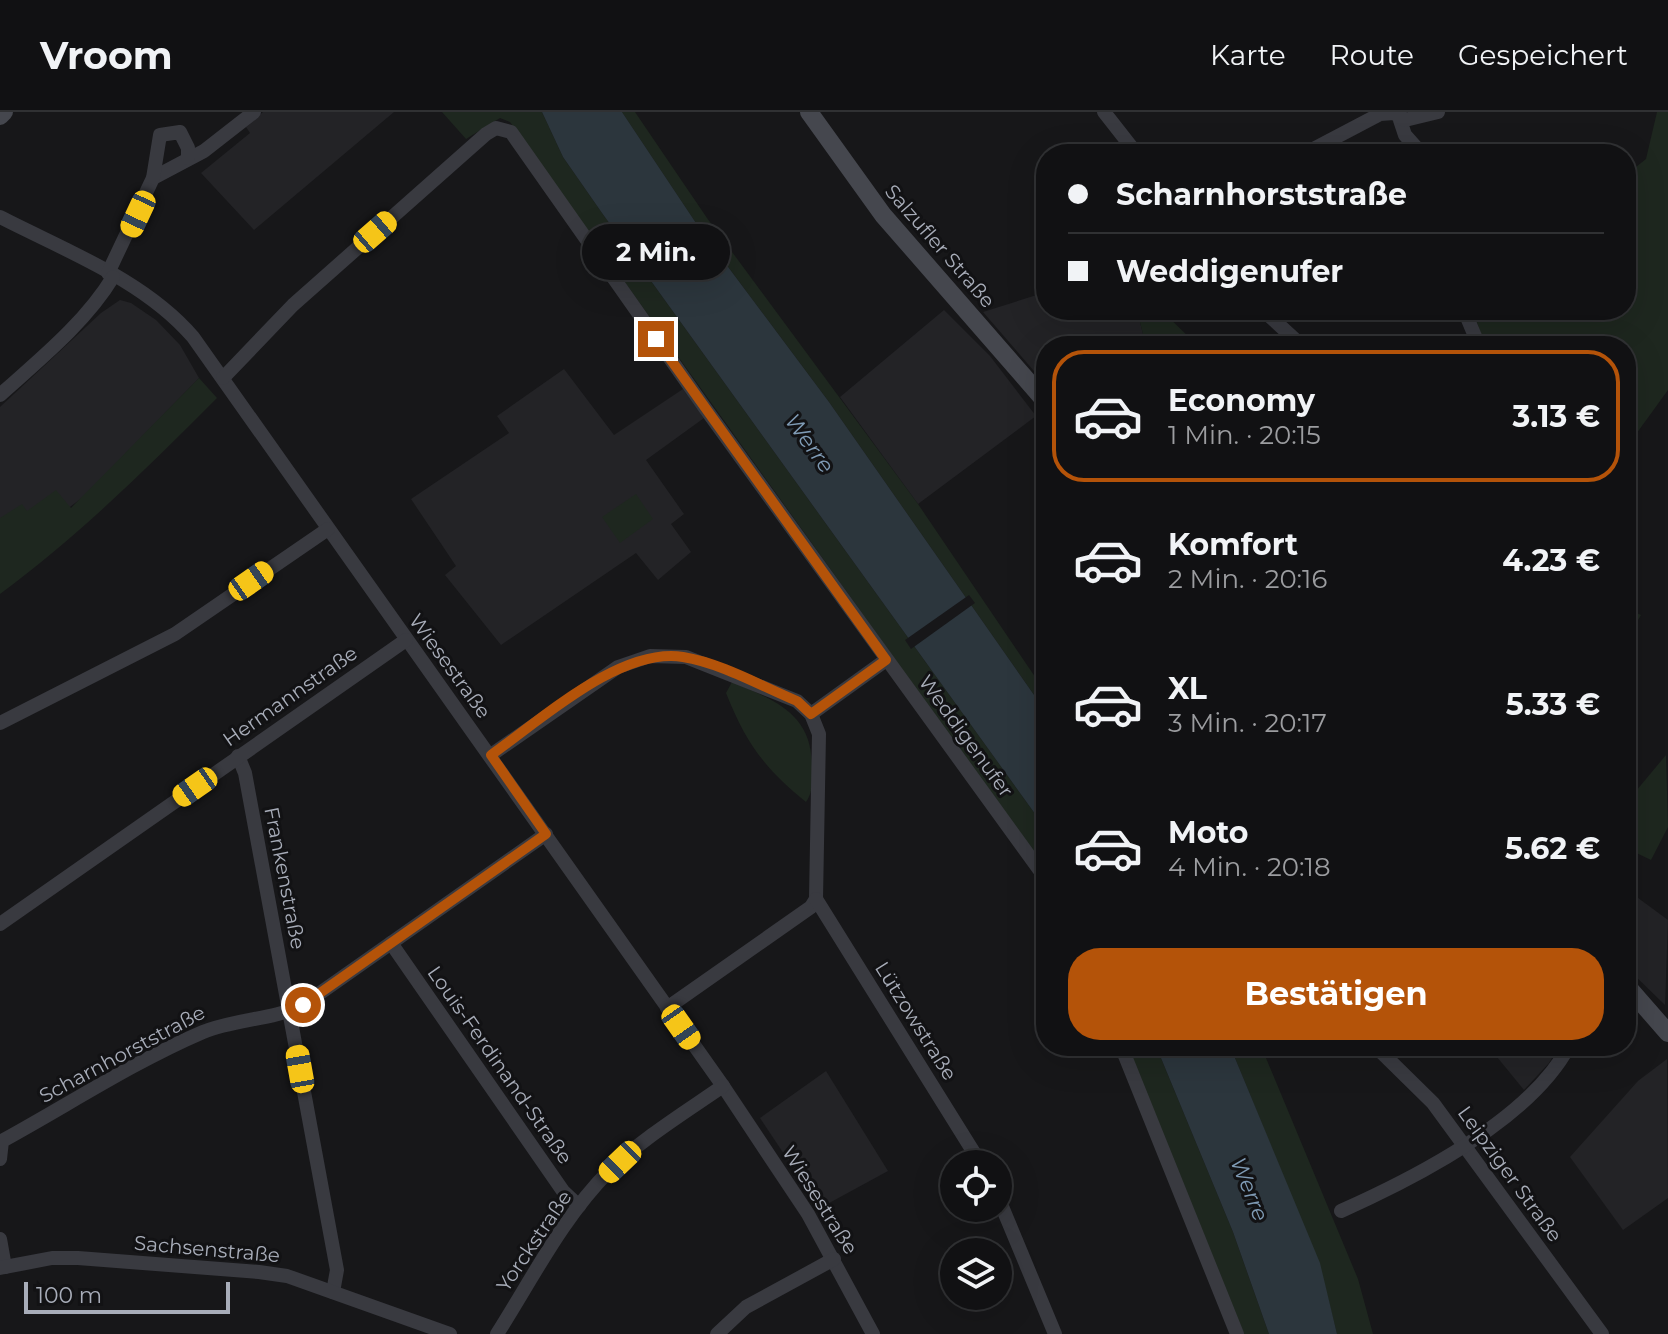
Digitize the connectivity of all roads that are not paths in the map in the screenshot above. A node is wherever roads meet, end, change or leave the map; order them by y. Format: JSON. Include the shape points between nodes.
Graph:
{"nodes":[{"id":1,"x":254,"y":112,"type":"edge"},
{"id":2,"x":809,"y":112,"type":"edge"},
{"id":3,"x":1104,"y":112,"type":"edge"},
{"id":4,"x":1438,"y":112,"type":"edge"},
{"id":5,"x":1396,"y":115,"type":"edge"},
{"id":6,"x":1129,"y":144,"type":"edge"},
{"id":7,"x":1323,"y":144,"type":"edge"},
{"id":8,"x":1413,"y":144,"type":"edge"},
{"id":9,"x":188,"y":158,"type":"junction"},
{"id":10,"x":153,"y":178,"type":"junction"},
{"id":11,"x":0,"y":217,"type":"edge"},
{"id":12,"x":111,"y":275,"type":"junction"},
{"id":13,"x":1274,"y":320,"type":"edge"},
{"id":14,"x":1291,"y":336,"type":"edge"},
{"id":15,"x":223,"y":378,"type":"junction"},
{"id":16,"x":1036,"y":391,"type":"edge"},
{"id":17,"x":0,"y":395,"type":"edge"},
{"id":18,"x":328,"y":529,"type":"junction"},
{"id":19,"x":406,"y":640,"type":"junction"},
{"id":20,"x":886,"y":660,"type":"junction"},
{"id":21,"x":811,"y":714,"type":"junction"},
{"id":22,"x":0,"y":723,"type":"edge"},
{"id":23,"x":491,"y":755,"type":"junction"},
{"id":24,"x":238,"y":756,"type":"junction"},
{"id":25,"x":546,"y":834,"type":"junction"},
{"id":26,"x":1036,"y":865,"type":"edge"},
{"id":27,"x":816,"y":899,"type":"junction"},
{"id":28,"x":0,"y":924,"type":"edge"},
{"id":29,"x":391,"y":943,"type":"junction"},
{"id":30,"x":1636,"y":996,"type":"edge"},
{"id":31,"x":667,"y":1008,"type":"junction"},
{"id":32,"x":290,"y":1011,"type":"junction"},
{"id":33,"x":1668,"y":1033,"type":"edge"},
{"id":34,"x":1125,"y":1056,"type":"edge"},
{"id":35,"x":1385,"y":1056,"type":"edge"},
{"id":36,"x":1561,"y":1056,"type":"edge"},
{"id":37,"x":723,"y":1086,"type":"junction"},
{"id":38,"x":2,"y":1141,"type":"edge"},
{"id":39,"x":1465,"y":1145,"type":"junction"},
{"id":40,"x":972,"y":1150,"type":"edge"},
{"id":41,"x":0,"y":1159,"type":"edge"},
{"id":42,"x":579,"y":1206,"type":"junction"},
{"id":43,"x":1341,"y":1211,"type":"dead end"},
{"id":44,"x":1008,"y":1222,"type":"edge"},
{"id":45,"x":0,"y":1239,"type":"edge"},
{"id":46,"x":834,"y":1259,"type":"junction"},
{"id":47,"x":2,"y":1267,"type":"edge"},
{"id":48,"x":333,"y":1292,"type":"junction"},
{"id":49,"x":450,"y":1334,"type":"edge"},
{"id":50,"x":497,"y":1334,"type":"edge"},
{"id":51,"x":717,"y":1334,"type":"edge"},
{"id":52,"x":873,"y":1334,"type":"edge"},
{"id":53,"x":1055,"y":1334,"type":"edge"},
{"id":54,"x":1237,"y":1334,"type":"edge"},
{"id":55,"x":1602,"y":1334,"type":"edge"}],
"edges":[{"from":1,"to":9,"type":"street"},
{"from":2,"to":16,"type":"main road","name":"Salzufler Straße","via":[[883,215]]},
{"from":3,"to":6,"type":"street"},
{"from":4,"to":5,"type":"street"},
{"from":5,"to":7,"type":"street","via":[[1380,114]]},
{"from":5,"to":8,"type":"street"},
{"from":9,"to":10,"type":"street"},
{"from":9,"to":10,"type":"street","via":[[180,132],[165,132],[158,140]]},
{"from":10,"to":12,"type":"street"},
{"from":11,"to":12,"type":"street","name":"Wiesestraße"},
{"from":12,"to":15,"type":"street","name":"Wiesestraße","via":[[178,320]]},
{"from":12,"to":17,"type":"street","via":[[96,301]]},
{"from":13,"to":14,"type":"street"},
{"from":15,"to":18,"type":"street","name":"Wiesestraße"},
{"from":15,"to":20,"type":"street","name":"Weddigenufer","via":[[293,305],[486,134],[504,128]]},
{"from":18,"to":19,"type":"street","name":"Wiesestraße"},
{"from":18,"to":22,"type":"street","via":[[163,641]]},
{"from":19,"to":23,"type":"street","name":"Wiesestraße"},
{"from":19,"to":24,"type":"street","name":"Hermannstraße"},
{"from":20,"to":21,"type":"street"},
{"from":20,"to":26,"type":"street","name":"Weddigenufer"},
{"from":21,"to":23,"type":"street","via":[[797,701],[709,665],[686,657],[650,656],[618,667]]},
{"from":21,"to":27,"type":"street","via":[[821,759]]},
{"from":23,"to":25,"type":"street","name":"Wiesestraße"},
{"from":24,"to":28,"type":"street","name":"Hermannstraße"},
{"from":24,"to":32,"type":"street","name":"Frankenstraße"},
{"from":25,"to":29,"type":"street","name":"Scharnhorststraße"},
{"from":25,"to":31,"type":"street","name":"Wiesestraße"},
{"from":27,"to":31,"type":"street"},
{"from":27,"to":40,"type":"street","name":"Lützowstraße"},
{"from":29,"to":32,"type":"street","name":"Scharnhorststraße"},
{"from":29,"to":42,"type":"street","name":"Louis-Ferdinand-Straße","via":[[563,1191]]},
{"from":30,"to":33,"type":"main road"},
{"from":31,"to":37,"type":"street","name":"Wiesestraße"},
{"from":32,"to":38,"type":"street","name":"Scharnhorststraße","via":[[230,1022],[183,1041]]},
{"from":32,"to":48,"type":"street","name":"Frankenstraße","via":[[337,1270]]},
{"from":34,"to":54,"type":"street"},
{"from":35,"to":39,"type":"street","name":"Leipziger Straße","via":[[1433,1103]]},
{"from":36,"to":39,"type":"street","via":[[1528,1097]]},
{"from":37,"to":42,"type":"street","name":"Yorckstraße","via":[[632,1150]]},
{"from":37,"to":46,"type":"street","name":"Wiesestraße"},
{"from":38,"to":41,"type":"street"},
{"from":39,"to":43,"type":"street"},
{"from":39,"to":55,"type":"street","name":"Leipziger Straße"},
{"from":42,"to":50,"type":"street","name":"Yorckstraße"},
{"from":44,"to":53,"type":"street"},
{"from":45,"to":47,"type":"street"},
{"from":46,"to":51,"type":"street","via":[[746,1307]]},
{"from":46,"to":52,"type":"street","name":"Wiesestraße"},
{"from":47,"to":48,"type":"street","name":"Sachsenstraße","via":[[78,1258],[259,1272]]},
{"from":48,"to":49,"type":"street","name":"Sachsenstraße"}]}
